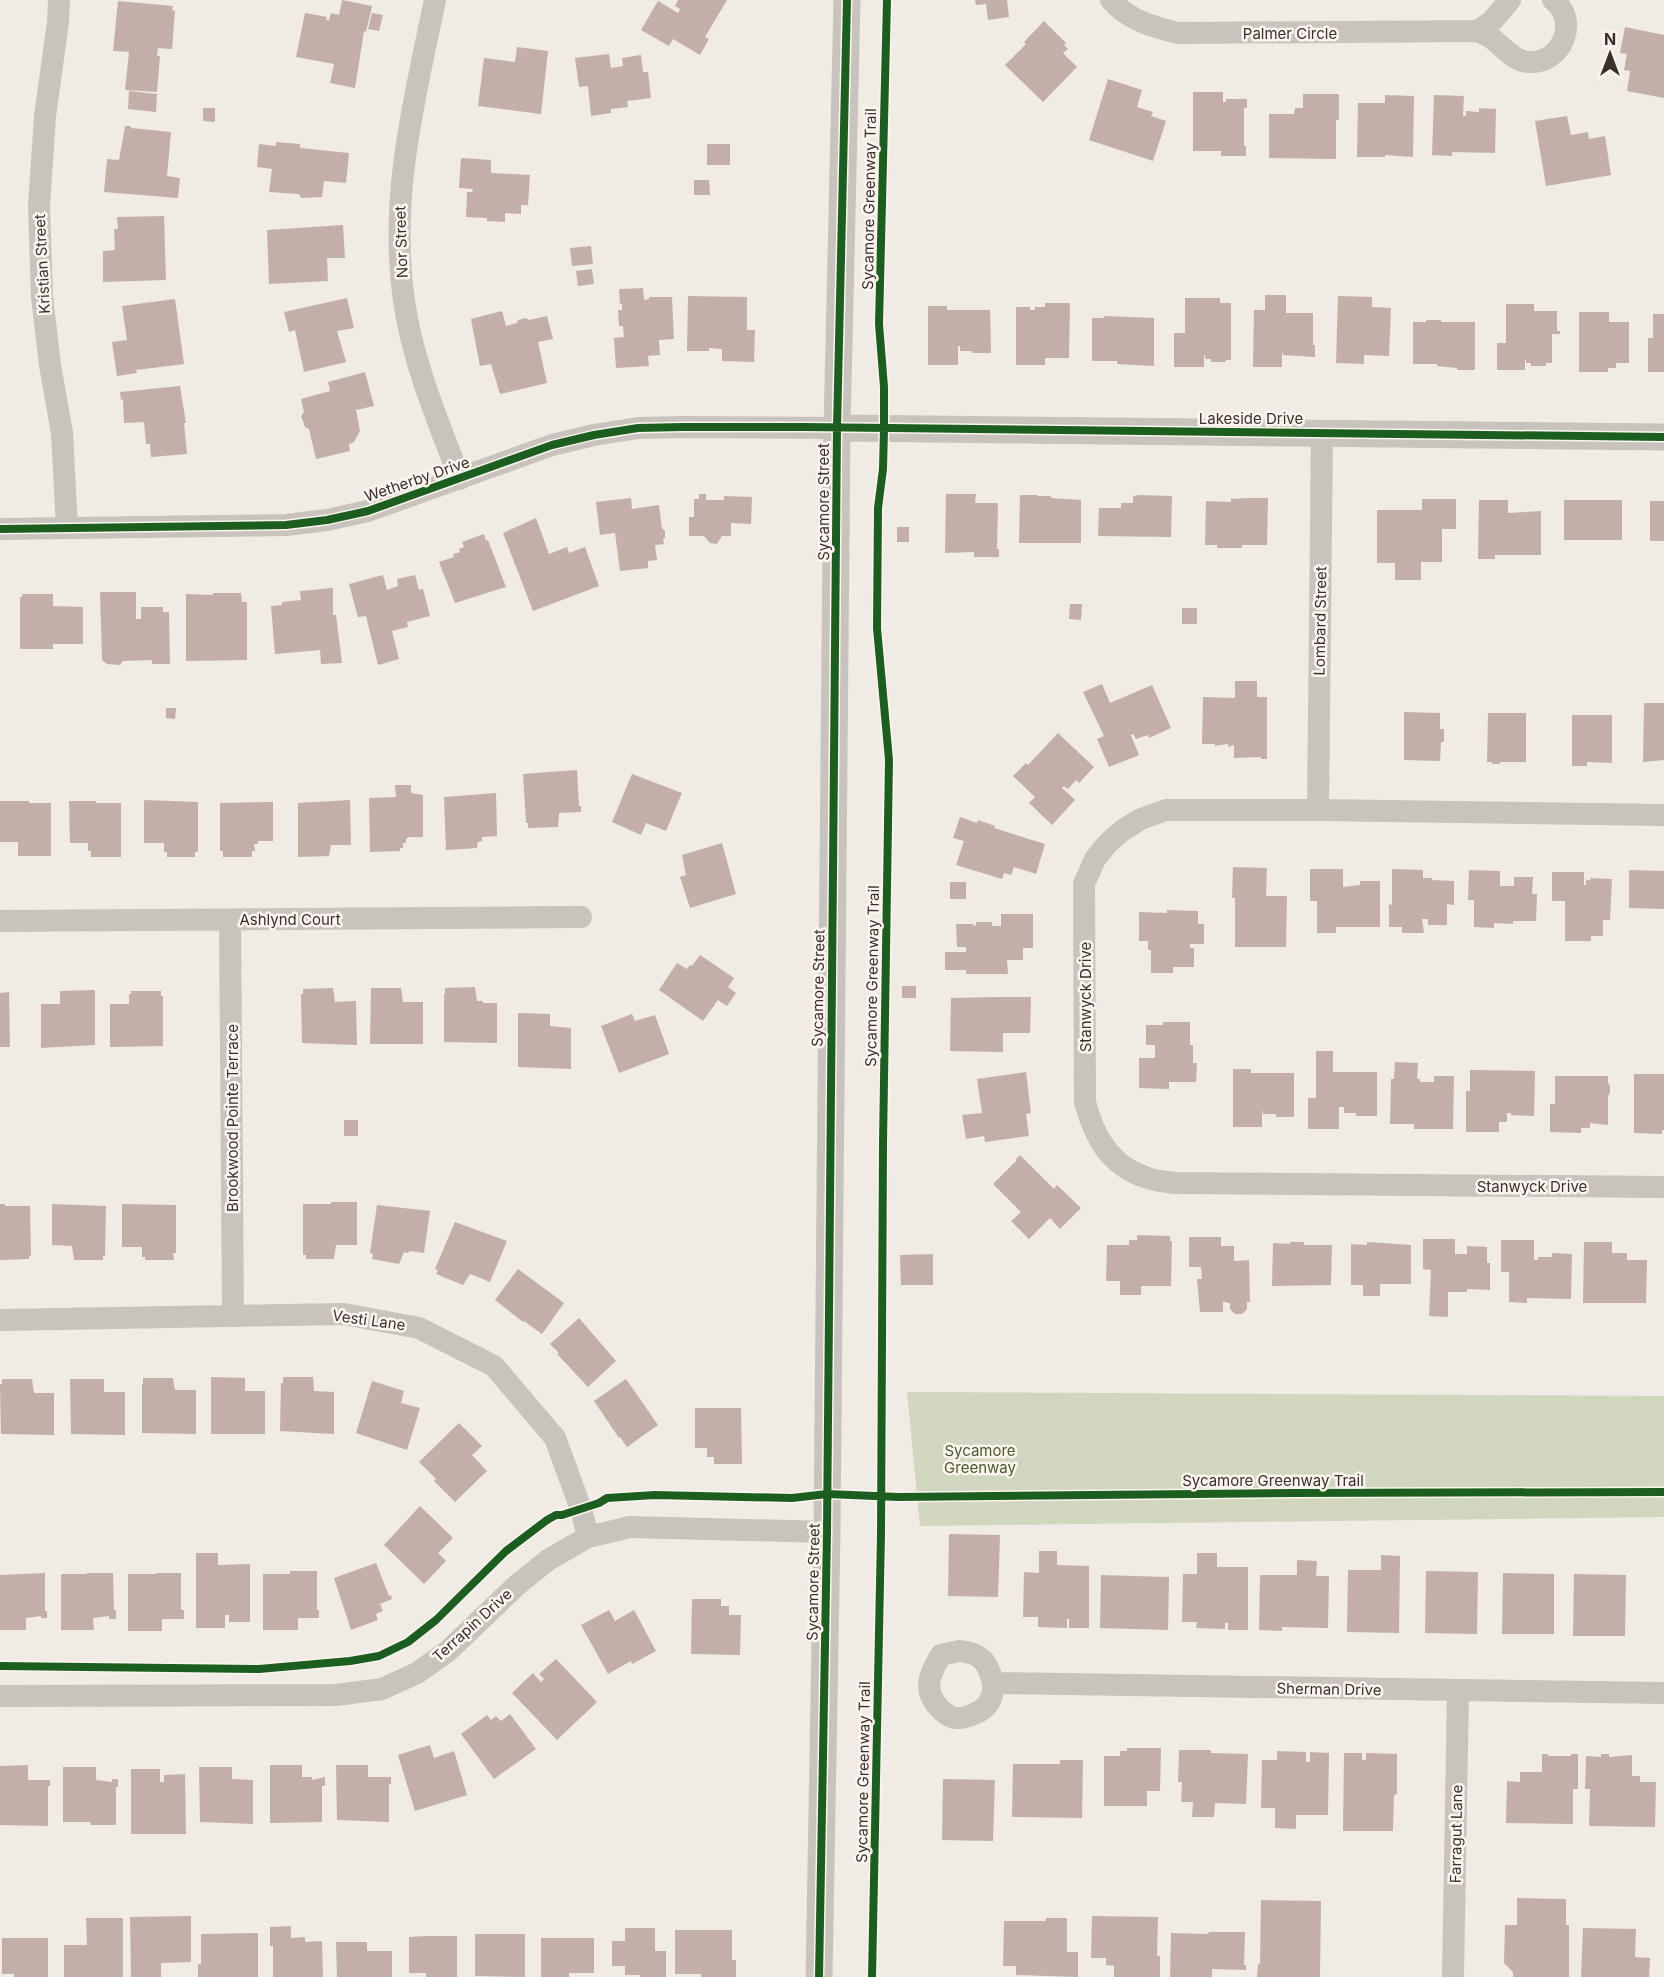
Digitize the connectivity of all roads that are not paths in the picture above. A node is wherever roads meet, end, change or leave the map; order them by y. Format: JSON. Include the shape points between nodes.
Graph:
{"nodes":[{"id":1,"x":58,"y":0,"type":"edge"},
{"id":2,"x":435,"y":0,"type":"edge"},
{"id":3,"x":847,"y":0,"type":"edge"},
{"id":4,"x":1111,"y":0,"type":"edge"},
{"id":5,"x":1510,"y":0,"type":"edge"},
{"id":6,"x":1553,"y":0,"type":"edge"},
{"id":7,"x":1478,"y":32,"type":"junction"},
{"id":8,"x":837,"y":428,"type":"junction"},
{"id":9,"x":1323,"y":432,"type":"junction"},
{"id":10,"x":1664,"y":437,"type":"edge"},
{"id":11,"x":460,"y":479,"type":"junction"},
{"id":12,"x":67,"y":528,"type":"junction"},
{"id":13,"x":0,"y":529,"type":"edge"},
{"id":14,"x":1318,"y":810,"type":"junction"},
{"id":15,"x":1664,"y":815,"type":"edge"},
{"id":16,"x":580,"y":917,"type":"dead end"},
{"id":17,"x":230,"y":920,"type":"junction"},
{"id":18,"x":0,"y":921,"type":"edge"},
{"id":19,"x":1664,"y":1187,"type":"edge"},
{"id":20,"x":233,"y":1316,"type":"junction"},
{"id":21,"x":0,"y":1320,"type":"edge"},
{"id":22,"x":827,"y":1532,"type":"junction"},
{"id":23,"x":588,"y":1537,"type":"junction"},
{"id":24,"x":994,"y":1683,"type":"dead end"},
{"id":25,"x":1458,"y":1691,"type":"junction"},
{"id":26,"x":1664,"y":1693,"type":"edge"},
{"id":27,"x":0,"y":1696,"type":"edge"},
{"id":28,"x":819,"y":1977,"type":"edge"},
{"id":29,"x":1453,"y":1977,"type":"edge"}],
"edges":[{"from":1,"to":12,"type":"street","name":"Kristian Street","via":[[39,206],[42,297],[62,433]]},
{"from":2,"to":11,"type":"street","name":"Nor Street","via":[[405,146],[399,250],[404,302],[415,352]]},
{"from":3,"to":8,"type":"street","name":"Sycamore Street"},
{"from":4,"to":7,"type":"street","name":"Palmer Circle","via":[[1145,25],[1178,33]]},
{"from":5,"to":7,"type":"street"},
{"from":6,"to":7,"type":"street","via":[[1567,24],[1560,48],[1550,57],[1527,62]]},
{"from":8,"to":9,"type":"street","name":"Lakeside Drive"},
{"from":8,"to":11,"type":"street","name":"Wetherby Drive","via":[[638,428],[552,445]]},
{"from":8,"to":22,"type":"street","name":"Sycamore Street"},
{"from":9,"to":10,"type":"street","name":"Lakeside Drive"},
{"from":9,"to":14,"type":"street","name":"Lombard Street"},
{"from":11,"to":12,"type":"street","name":"Wetherby Drive","via":[[368,511],[317,522]]},
{"from":12,"to":13,"type":"street","name":"Wetherby Drive"},
{"from":14,"to":15,"type":"street","name":"Stanwyck Drive"},
{"from":14,"to":19,"type":"street","name":"Stanwyck Drive","via":[[1166,810],[1123,830],[1095,859],[1084,884],[1085,1102],[1092,1127],[1104,1147],[1122,1165],[1145,1178],[1173,1183]]},
{"from":16,"to":17,"type":"street","name":"Ashlynd Court"},
{"from":17,"to":18,"type":"street","name":"Ashlynd Court"},
{"from":17,"to":20,"type":"street","name":"Brookwood Pointe Terrace"},
{"from":20,"to":21,"type":"street","name":"Vesti Lane"},
{"from":20,"to":23,"type":"street","name":"Vesti Lane","via":[[344,1314],[419,1328],[494,1366],[555,1438]]},
{"from":22,"to":23,"type":"street","name":"Terrapin Drive","via":[[630,1527]]},
{"from":22,"to":28,"type":"street","name":"Sycamore Street"},
{"from":23,"to":27,"type":"street","name":"Terrapin Drive","via":[[532,1572],[447,1651],[417,1673],[382,1689],[336,1695]]},
{"from":24,"to":25,"type":"street","name":"Sherman Drive"},
{"from":25,"to":26,"type":"street","name":"Sherman Drive"},
{"from":25,"to":29,"type":"street","name":"Farragut Lane"}]}
